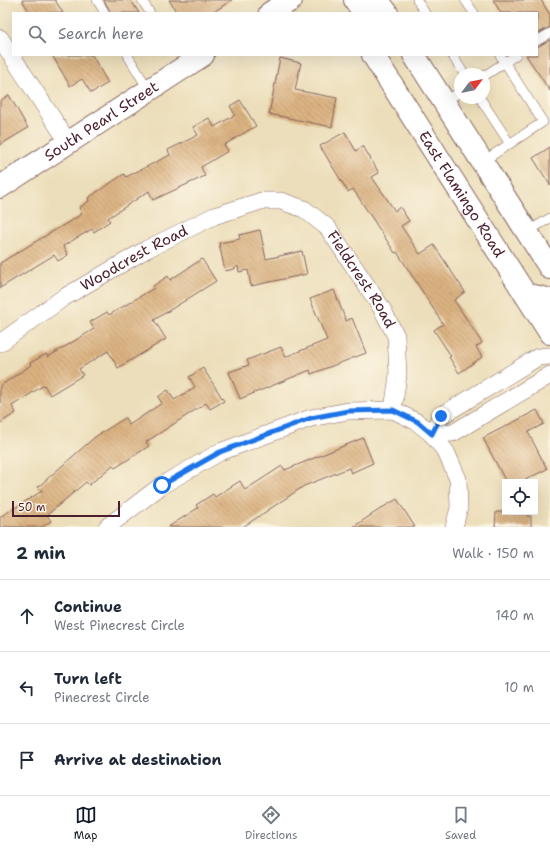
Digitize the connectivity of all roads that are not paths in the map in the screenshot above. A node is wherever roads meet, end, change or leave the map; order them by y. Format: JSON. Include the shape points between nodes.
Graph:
{"nodes":[{"id":1,"x":97,"y":0,"type":"edge"},
{"id":2,"x":142,"y":0,"type":"edge"},
{"id":3,"x":291,"y":0,"type":"edge"},
{"id":4,"x":338,"y":0,"type":"edge"},
{"id":5,"x":355,"y":0,"type":"edge"},
{"id":6,"x":378,"y":0,"type":"edge"},
{"id":7,"x":416,"y":0,"type":"edge"},
{"id":8,"x":465,"y":0,"type":"edge"},
{"id":9,"x":104,"y":12,"type":"edge"},
{"id":10,"x":149,"y":12,"type":"edge"},
{"id":11,"x":272,"y":12,"type":"edge"},
{"id":12,"x":345,"y":12,"type":"edge"},
{"id":13,"x":368,"y":12,"type":"edge"},
{"id":14,"x":386,"y":12,"type":"edge"},
{"id":15,"x":424,"y":12,"type":"edge"},
{"id":16,"x":473,"y":12,"type":"edge"},
{"id":17,"x":550,"y":33,"type":"edge"},
{"id":18,"x":0,"y":38,"type":"edge"},
{"id":19,"x":538,"y":40,"type":"edge"},
{"id":20,"x":129,"y":56,"type":"edge"},
{"id":21,"x":201,"y":56,"type":"edge"},
{"id":22,"x":374,"y":56,"type":"edge"},
{"id":23,"x":415,"y":56,"type":"edge"},
{"id":24,"x":453,"y":56,"type":"edge"},
{"id":25,"x":503,"y":58,"type":"edge"},
{"id":26,"x":460,"y":68,"type":"edge"},
{"id":27,"x":490,"y":70,"type":"edge"},
{"id":28,"x":148,"y":90,"type":"junction"},
{"id":29,"x":452,"y":97,"type":"edge"},
{"id":30,"x":484,"y":104,"type":"edge"},
{"id":31,"x":68,"y":142,"type":"junction"},
{"id":32,"x":510,"y":144,"type":"junction"},
{"id":33,"x":482,"y":162,"type":"junction"},
{"id":34,"x":0,"y":187,"type":"edge"},
{"id":35,"x":281,"y":201,"type":"joint"},
{"id":36,"x":550,"y":218,"type":"edge"},
{"id":37,"x":527,"y":232,"type":"junction"},
{"id":38,"x":550,"y":268,"type":"edge"},
{"id":39,"x":526,"y":294,"type":"junction"},
{"id":40,"x":550,"y":304,"type":"edge"},
{"id":41,"x":550,"y":333,"type":"edge"},
{"id":42,"x":0,"y":343,"type":"edge"},
{"id":43,"x":550,"y":356,"type":"edge"},
{"id":44,"x":550,"y":375,"type":"edge"},
{"id":45,"x":393,"y":410,"type":"junction"},
{"id":46,"x":432,"y":434,"type":"junction"},
{"id":47,"x":107,"y":527,"type":"edge"},
{"id":48,"x":454,"y":527,"type":"edge"}],
"edges":[{"from":1,"to":9,"type":"lane"},
{"from":2,"to":10,"type":"lane"},
{"from":3,"to":11,"type":"main road"},
{"from":4,"to":12,"type":"main road"},
{"from":5,"to":13,"type":"main road","via":[[361,9]]},
{"from":6,"to":14,"type":"main road"},
{"from":7,"to":15,"type":"lane"},
{"from":8,"to":16,"type":"lane"},
{"from":17,"to":19,"type":"lane"},
{"from":18,"to":31,"type":"street"},
{"from":20,"to":28,"type":"lane"},
{"from":21,"to":28,"type":"main road","name":"South Pearl Street"},
{"from":22,"to":39,"type":"main road","name":"East Flamingo Road"},
{"from":23,"to":29,"type":"main road"},
{"from":24,"to":26,"type":"lane"},
{"from":25,"to":27,"type":"lane"},
{"from":25,"to":32,"type":"lane","via":[[543,122]]},
{"from":28,"to":31,"type":"main road","name":"South Pearl Street"},
{"from":29,"to":33,"type":"main road"},
{"from":30,"to":32,"type":"lane"},
{"from":31,"to":34,"type":"main road","name":"South Pearl Street"},
{"from":32,"to":33,"type":"lane"},
{"from":33,"to":37,"type":"main road"},
{"from":35,"to":42,"type":"street","name":"Woodcrest Road","via":[[261,201],[214,216],[154,246],[63,298]]},
{"from":35,"to":45,"type":"street","name":"Fieldcrest Road","via":[[304,209],[328,228],[381,307],[396,336],[398,375]]},
{"from":36,"to":37,"type":"lane"},
{"from":37,"to":38,"type":"main road"},
{"from":39,"to":40,"type":"main road","via":[[547,299]]},
{"from":39,"to":41,"type":"main road","name":"East Flamingo Road"},
{"from":43,"to":46,"type":"street","via":[[538,357],[441,416]]},
{"from":44,"to":46,"type":"street","via":[[453,433]]},
{"from":45,"to":46,"type":"street","via":[[418,422]]},
{"from":45,"to":47,"type":"street","via":[[348,411],[311,418],[220,452],[162,485]]},
{"from":46,"to":48,"type":"street","via":[[446,452],[458,479],[459,508]]}]}
